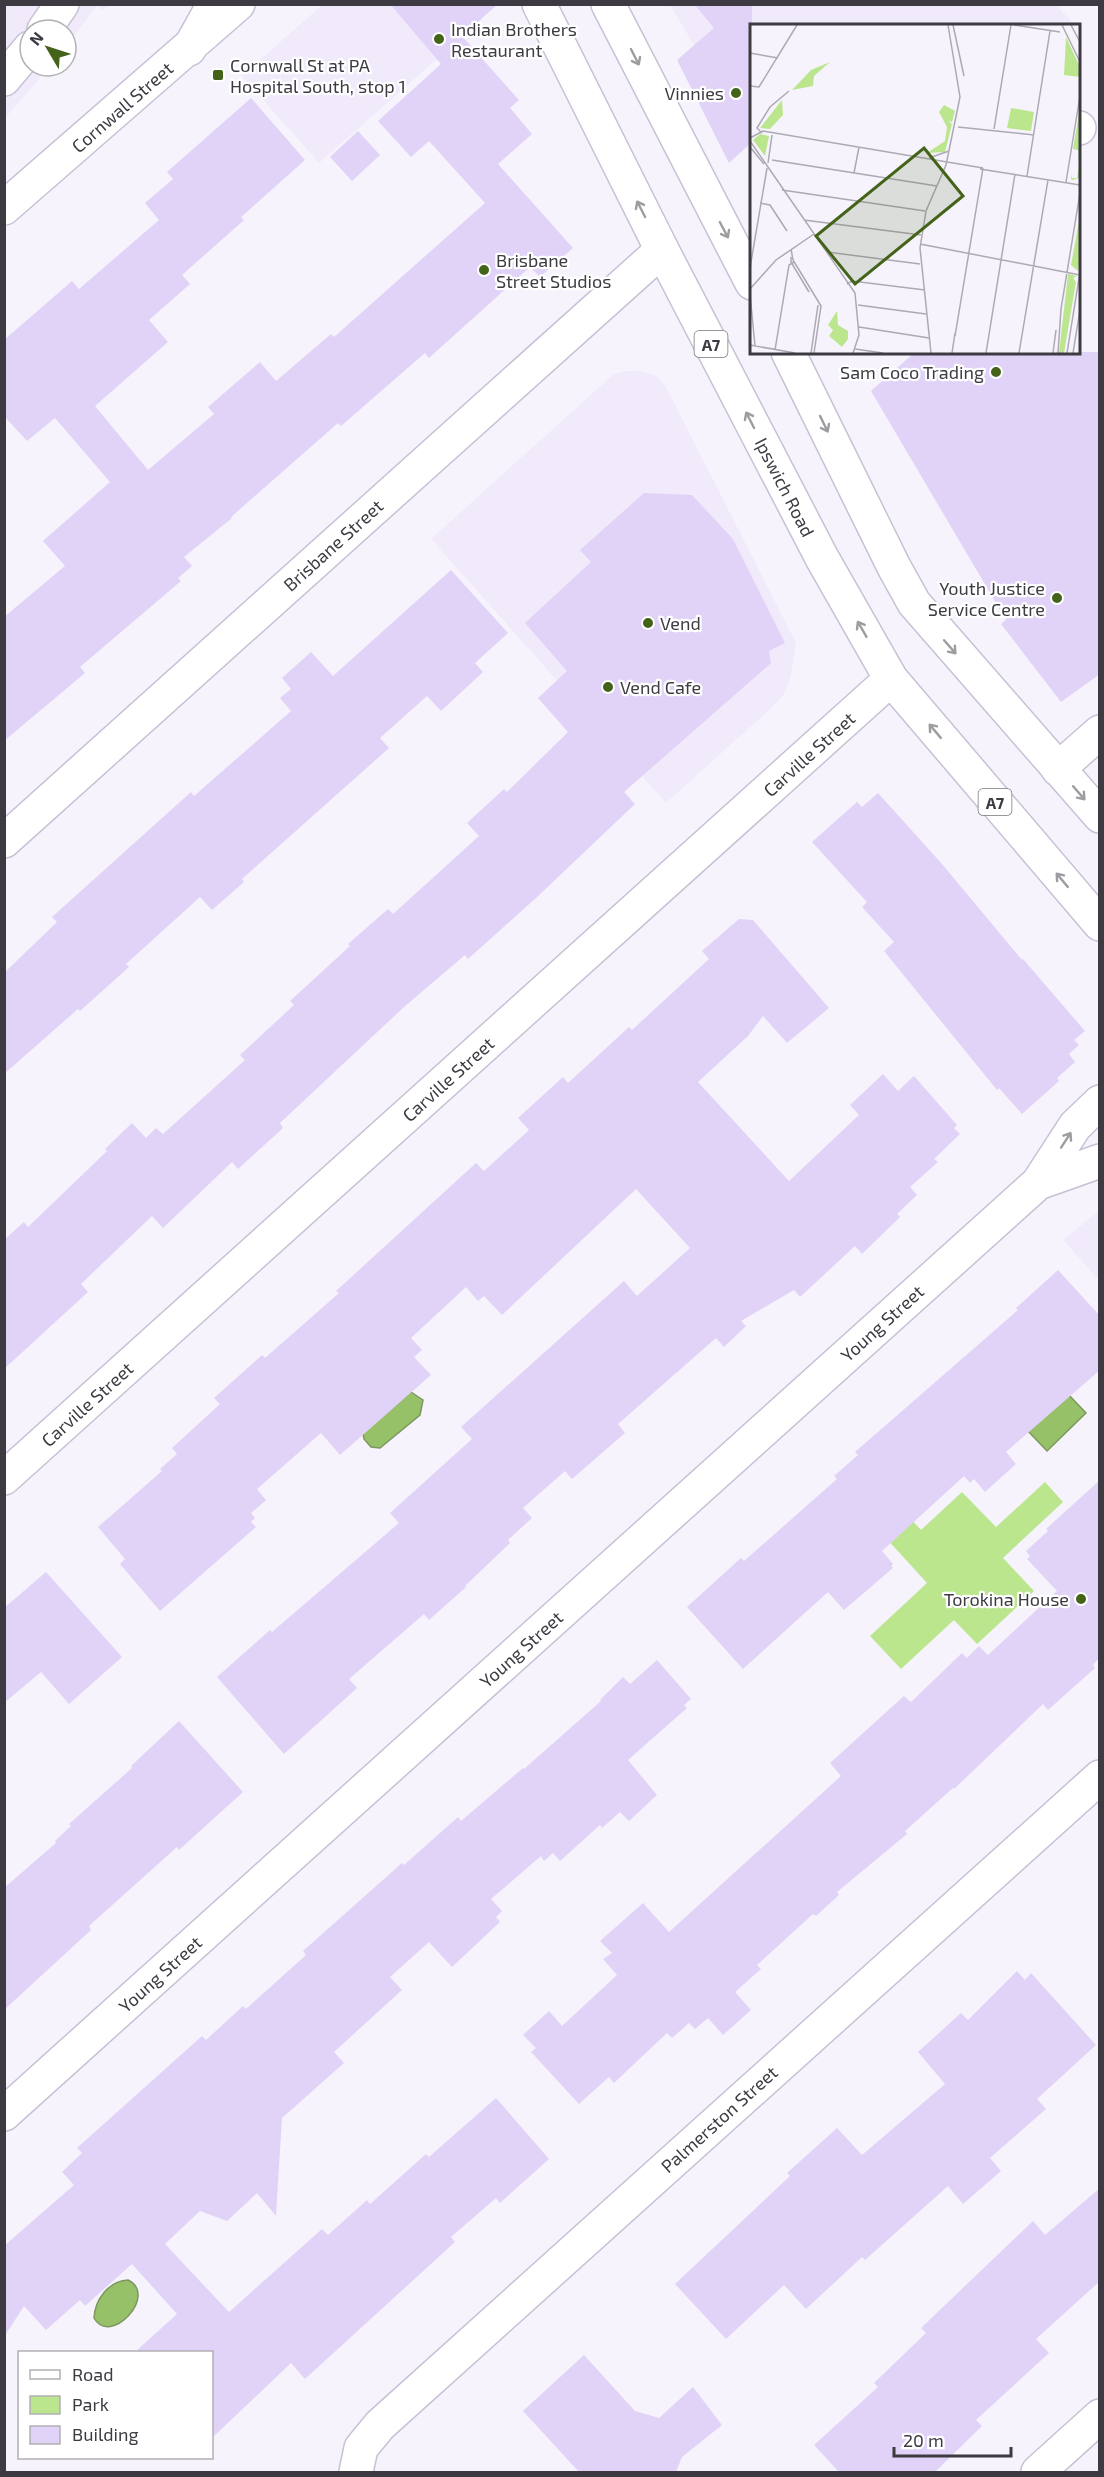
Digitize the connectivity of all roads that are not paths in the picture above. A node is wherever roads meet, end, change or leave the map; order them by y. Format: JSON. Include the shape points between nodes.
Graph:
{"nodes":[{"id":1,"x":62,"y":4,"type":"edge"},
{"id":2,"x":214,"y":4,"type":"edge"},
{"id":3,"x":238,"y":4,"type":"edge"},
{"id":4,"x":539,"y":4,"type":"edge"},
{"id":5,"x":608,"y":4,"type":"edge"},
{"id":6,"x":52,"y":18,"type":"edge"},
{"id":7,"x":189,"y":49,"type":"junction"},
{"id":8,"x":18,"y":62,"type":"edge"},
{"id":9,"x":4,"y":79,"type":"edge"},
{"id":10,"x":4,"y":207,"type":"edge"},
{"id":11,"x":662,"y":250,"type":"junction"},
{"id":12,"x":750,"y":279,"type":"edge"},
{"id":13,"x":793,"y":354,"type":"edge"},
{"id":14,"x":891,"y":680,"type":"junction"},
{"id":15,"x":1100,"y":732,"type":"edge"},
{"id":16,"x":1058,"y":769,"type":"junction"},
{"id":17,"x":1100,"y":816,"type":"edge"},
{"id":18,"x":4,"y":841,"type":"edge"},
{"id":19,"x":1100,"y":924,"type":"edge"},
{"id":20,"x":1100,"y":1102,"type":"edge"},
{"id":21,"x":1100,"y":1161,"type":"edge"},
{"id":22,"x":1038,"y":1183,"type":"junction"},
{"id":23,"x":4,"y":1478,"type":"edge"},
{"id":24,"x":1100,"y":1777,"type":"edge"},
{"id":25,"x":4,"y":2114,"type":"edge"},
{"id":26,"x":1100,"y":2416,"type":"edge"},
{"id":27,"x":356,"y":2472,"type":"edge"},
{"id":28,"x":1038,"y":2472,"type":"edge"}],
"edges":[{"from":1,"to":6,"type":"main road"},
{"from":2,"to":7,"type":"main road"},
{"from":3,"to":7,"type":"main road","name":"Cornwall Street"},
{"from":11,"to":4,"type":"main road","name":"Ipswich Road","number":"A7","one_way":true},
{"from":5,"to":12,"type":"main road","one_way":true},
{"from":7,"to":10,"type":"main road","name":"Cornwall Street"},
{"from":8,"to":9,"type":"main road"},
{"from":14,"to":11,"type":"main road","name":"Ipswich Road","number":"A7","one_way":true,"via":[[822,558]]},
{"from":11,"to":18,"type":"main road","name":"Brisbane Street"},
{"from":13,"to":16,"type":"main road","one_way":true,"via":[[914,603]]},
{"from":19,"to":14,"type":"main road","name":"Ipswich Road","number":"A7","one_way":true},
{"from":14,"to":23,"type":"main road","name":"Carville Street"},
{"from":15,"to":16,"type":"main road"},
{"from":16,"to":17,"type":"main road","one_way":true},
{"from":22,"to":20,"type":"main road","name":"Young Street","one_way":true,"via":[[1075,1126]]},
{"from":21,"to":22,"type":"main road","name":"Young Street"},
{"from":22,"to":25,"type":"main road","name":"Young Street"},
{"from":24,"to":27,"type":"main road","name":"Palmerston Street","via":[[380,2425],[361,2448]]},
{"from":26,"to":28,"type":"main road"}]}
